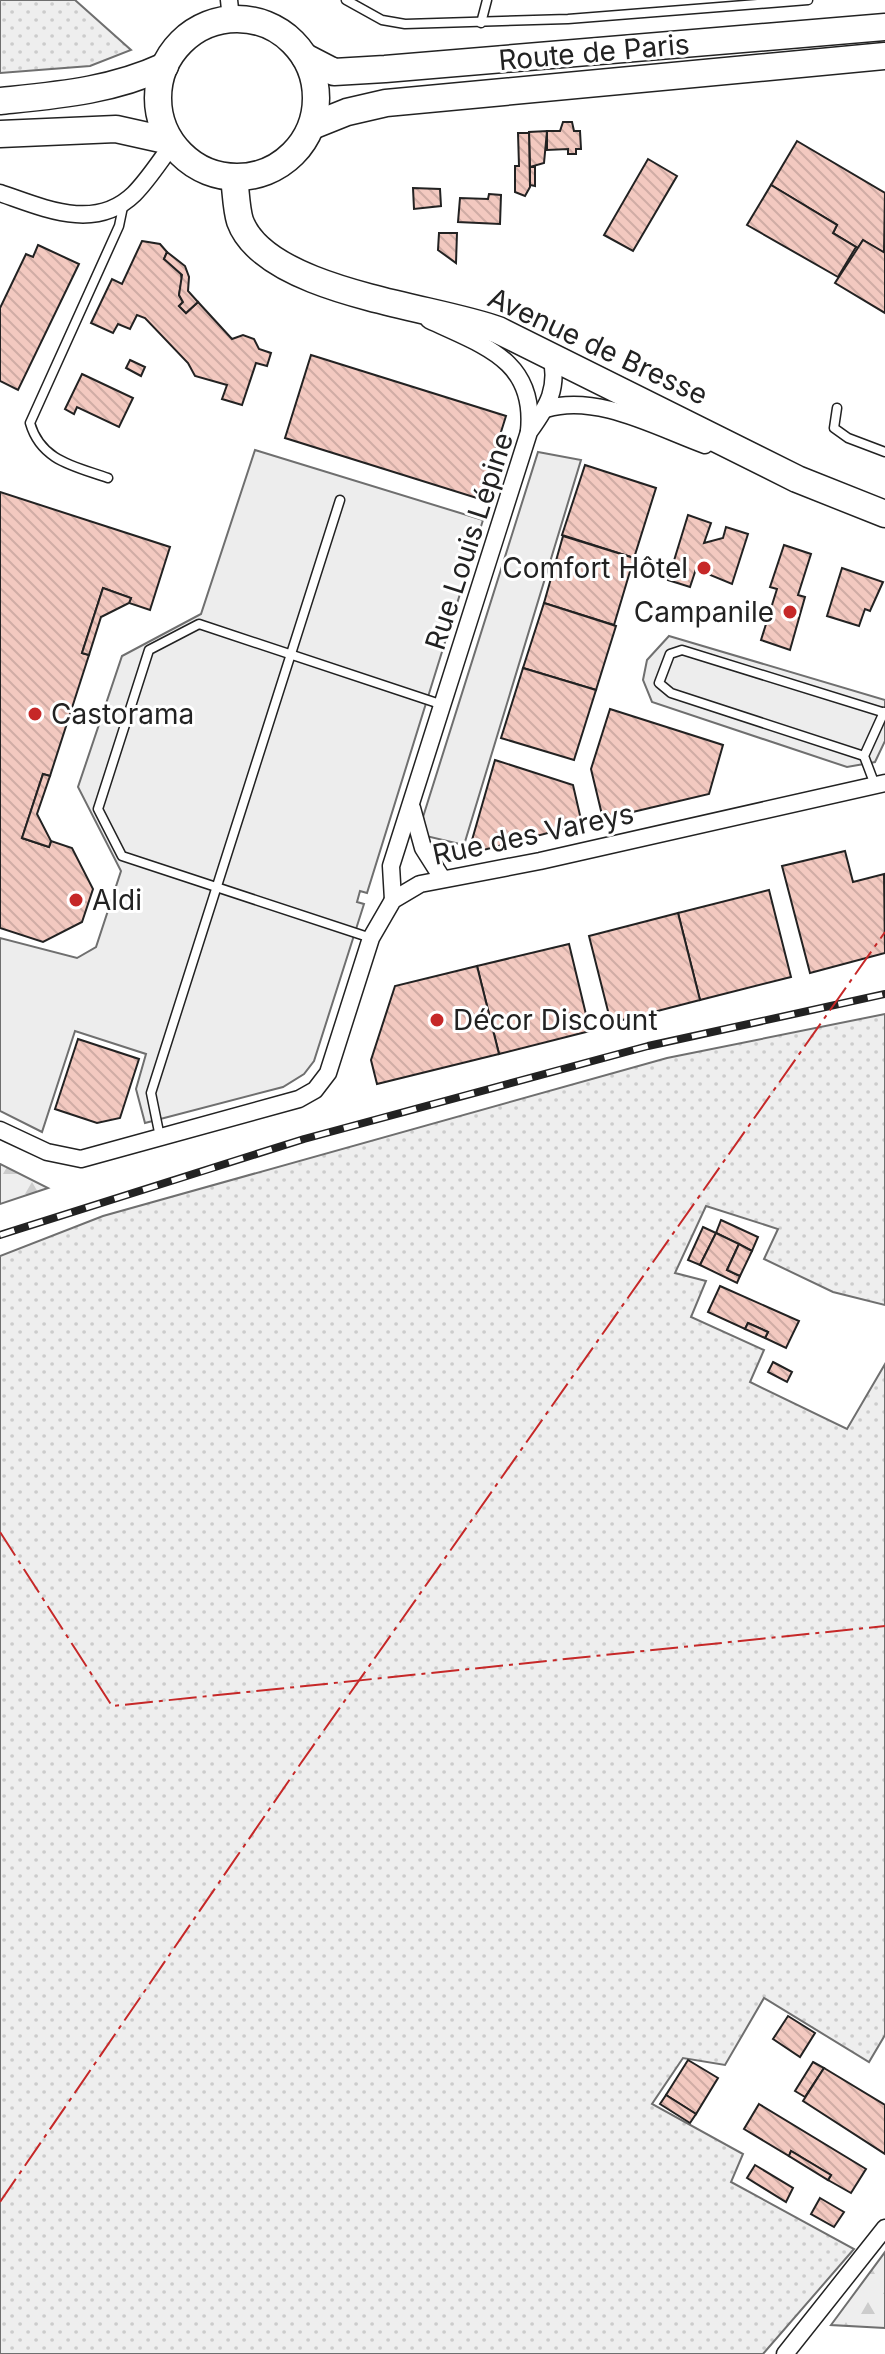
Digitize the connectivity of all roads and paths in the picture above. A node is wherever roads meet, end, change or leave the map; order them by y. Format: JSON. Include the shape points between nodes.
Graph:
{"nodes":[{"id":1,"x":346,"y":0,"type":"edge"},
{"id":2,"x":487,"y":0,"type":"edge"},
{"id":3,"x":808,"y":0,"type":"edge"},
{"id":4,"x":230,"y":10,"type":"edge"},
{"id":5,"x":481,"y":23,"type":"junction"},
{"id":6,"x":885,"y":27,"type":"edge"},
{"id":7,"x":885,"y":56,"type":"edge"},
{"id":8,"x":305,"y":57,"type":"junction"},
{"id":9,"x":165,"y":66,"type":"junction"},
{"id":10,"x":0,"y":101,"type":"edge"},
{"id":11,"x":312,"y":126,"type":"junction"},
{"id":12,"x":0,"y":134,"type":"edge"},
{"id":13,"x":171,"y":143,"type":"junction"},
{"id":14,"x":234,"y":178,"type":"junction"},
{"id":15,"x":0,"y":193,"type":"edge"},
{"id":16,"x":124,"y":202,"type":"junction"},
{"id":17,"x":370,"y":297,"type":"junction"},
{"id":18,"x":551,"y":355,"type":"junction"},
{"id":19,"x":837,"y":408,"type":"dead end"},
{"id":20,"x":546,"y":409,"type":"junction"},
{"id":21,"x":529,"y":432,"type":"junction"},
{"id":22,"x":885,"y":452,"type":"edge"},
{"id":23,"x":108,"y":478,"type":"dead end"},
{"id":24,"x":797,"y":479,"type":"junction"},
{"id":25,"x":340,"y":500,"type":"dead end"},
{"id":26,"x":885,"y":514,"type":"edge"},
{"id":27,"x":290,"y":654,"type":"junction"},
{"id":28,"x":444,"y":705,"type":"junction"},
{"id":29,"x":884,"y":712,"type":"edge"},
{"id":30,"x":864,"y":756,"type":"junction"},
{"id":31,"x":880,"y":784,"type":"edge"},
{"id":32,"x":412,"y":808,"type":"junction"},
{"id":33,"x":442,"y":878,"type":"junction"},
{"id":34,"x":216,"y":887,"type":"junction"},
{"id":35,"x":393,"y":900,"type":"junction"},
{"id":36,"x":371,"y":938,"type":"junction"},
{"id":37,"x":0,"y":1130,"type":"edge"},
{"id":38,"x":160,"y":1137,"type":"junction"},
{"id":39,"x":885,"y":2228,"type":"edge"},
{"id":40,"x":785,"y":2354,"type":"edge"}],
"edges":[{"from":1,"to":5,"type":"lane","via":[[382,20],[405,24]]},
{"from":2,"to":5,"type":"lane"},
{"from":3,"to":5,"type":"lane"},
{"from":4,"to":8,"type":"main road","via":[[274,27]]},
{"from":4,"to":9,"type":"main road","via":[[191,33]]},
{"from":6,"to":8,"type":"main road","name":"Route de Paris","via":[[334,72]]},
{"from":7,"to":11,"type":"main road","name":"Route de Paris","via":[[386,103]]},
{"from":8,"to":11,"type":"main road","via":[[315,79]]},
{"from":9,"to":10,"type":"main road","via":[[129,83]]},
{"from":9,"to":13,"type":"main road","via":[[158,91],[160,117]]},
{"from":11,"to":14,"type":"main road","via":[[289,159],[263,173]]},
{"from":12,"to":13,"type":"main road","via":[[116,129]]},
{"from":13,"to":14,"type":"main road","via":[[199,169]]},
{"from":13,"to":16,"type":"street"},
{"from":14,"to":17,"type":"main road","name":"Avenue de Bresse","via":[[240,221],[256,244],[316,282]]},
{"from":15,"to":16,"type":"street","via":[[78,215],[109,212]]},
{"from":16,"to":23,"type":"lane","via":[[119,226],[30,423],[35,440],[50,457]]},
{"from":17,"to":18,"type":"main road","name":"Avenue de Bresse","via":[[471,321]]},
{"from":17,"to":21,"type":"street","via":[[452,331],[512,367],[526,384],[532,404]]},
{"from":18,"to":20,"type":"street","via":[[556,376]]},
{"from":18,"to":24,"type":"main road","name":"Avenue de Bresse"},
{"from":19,"to":22,"type":"lane","via":[[834,428]]},
{"from":20,"to":21,"type":"street","name":"Rue Louis Lépine"},
{"from":20,"to":24,"type":"street","name":"Rue Louis Lépine","via":[[563,403],[590,406]]},
{"from":21,"to":28,"type":"street","name":"Rue Louis Lépine"},
{"from":24,"to":26,"type":"main road","name":"Avenue de Bresse"},
{"from":25,"to":27,"type":"lane"},
{"from":27,"to":28,"type":"lane"},
{"from":27,"to":34,"type":"lane"},
{"from":27,"to":34,"type":"lane","via":[[199,624],[149,650],[98,809],[122,856]]},
{"from":28,"to":32,"type":"street","name":"Rue Louis Lépine"},
{"from":29,"to":30,"type":"lane"},
{"from":29,"to":30,"type":"lane","via":[[682,650],[670,654],[662,669],[659,683],[671,693]]},
{"from":30,"to":31,"type":"lane"},
{"from":31,"to":33,"type":"street","name":"Rue des Vareys"},
{"from":32,"to":33,"type":"street","via":[[423,848]]},
{"from":32,"to":35,"type":"street","name":"Rue Louis Lépine","via":[[391,866]]},
{"from":33,"to":35,"type":"street","name":"Rue des Vareys"},
{"from":34,"to":36,"type":"lane"},
{"from":34,"to":38,"type":"lane","via":[[151,1093]]},
{"from":35,"to":36,"type":"street"},
{"from":36,"to":38,"type":"street","via":[[328,1073],[315,1090]]},
{"from":37,"to":38,"type":"street","via":[[64,1158],[81,1159]]},
{"from":39,"to":40,"type":"street"}]}
